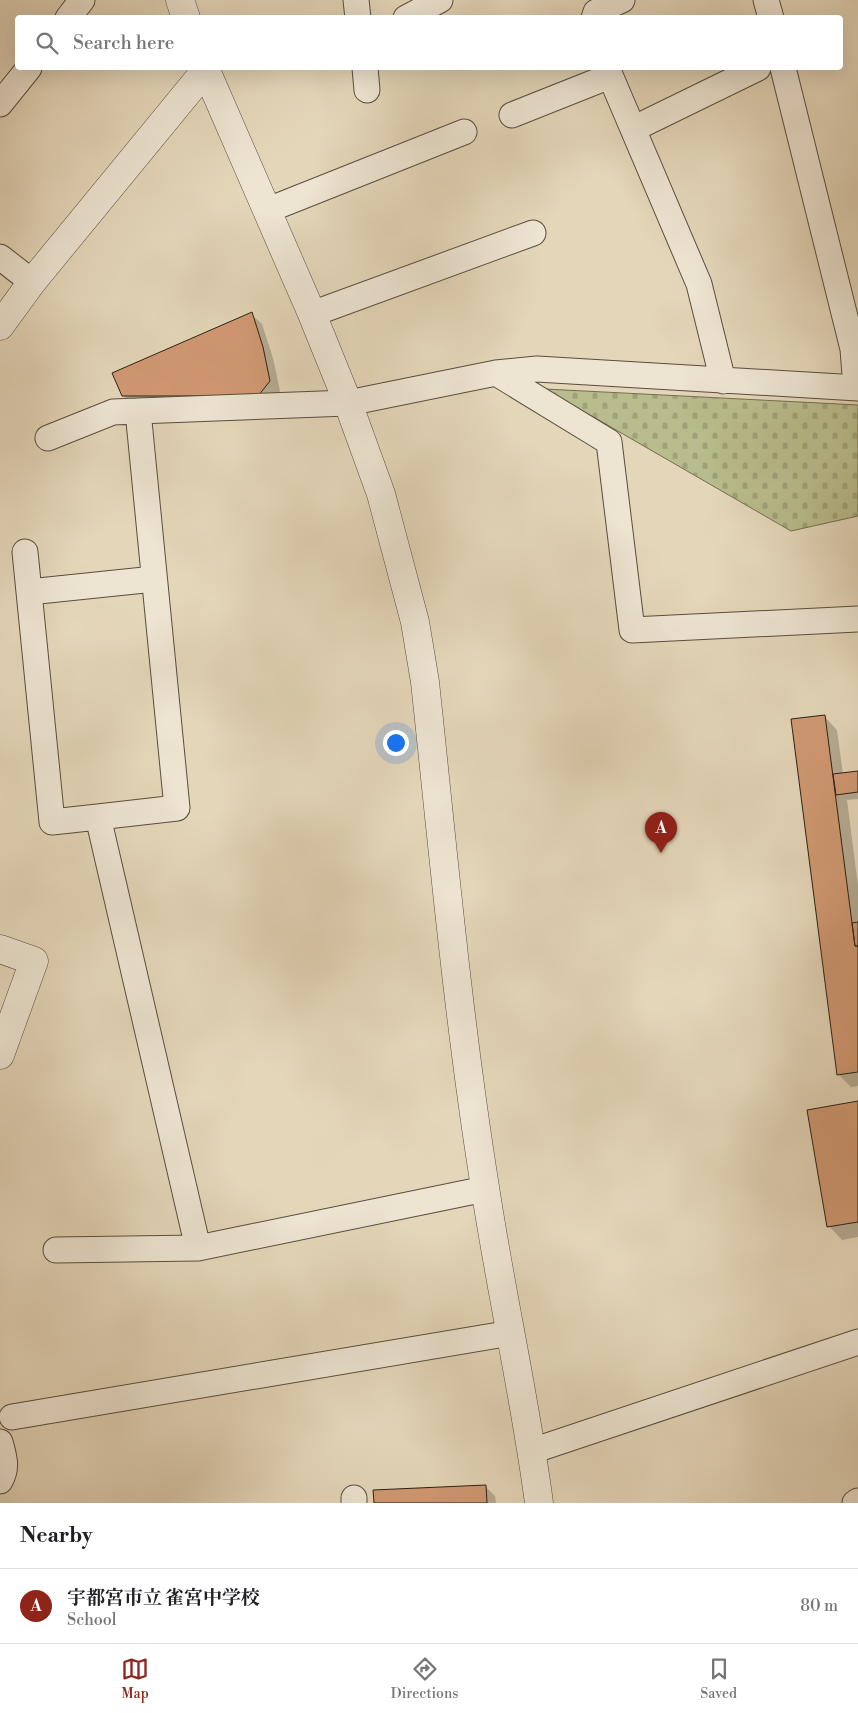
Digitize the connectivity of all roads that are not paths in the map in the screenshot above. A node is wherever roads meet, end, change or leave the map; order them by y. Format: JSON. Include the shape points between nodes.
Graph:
{"nodes":[{"id":1,"x":82,"y":0,"type":"edge"},
{"id":2,"x":180,"y":0,"type":"edge"},
{"id":3,"x":356,"y":0,"type":"edge"},
{"id":4,"x":440,"y":0,"type":"edge"},
{"id":5,"x":622,"y":0,"type":"edge"},
{"id":6,"x":766,"y":0,"type":"edge"},
{"id":7,"x":70,"y":15,"type":"edge"},
{"id":8,"x":185,"y":15,"type":"edge"},
{"id":9,"x":358,"y":15,"type":"edge"},
{"id":10,"x":412,"y":15,"type":"edge"},
{"id":11,"x":595,"y":15,"type":"edge"},
{"id":12,"x":770,"y":15,"type":"edge"},
{"id":13,"x":27,"y":70,"type":"edge"},
{"id":14,"x":205,"y":70,"type":"edge"},
{"id":15,"x":206,"y":70,"type":"edge"},
{"id":16,"x":754,"y":70,"type":"edge"},
{"id":17,"x":783,"y":70,"type":"edge"},
{"id":18,"x":609,"y":72,"type":"edge"},
{"id":19,"x":0,"y":104,"type":"edge"},
{"id":20,"x":512,"y":115,"type":"dead end"},
{"id":21,"x":633,"y":129,"type":"junction"},
{"id":22,"x":464,"y":132,"type":"dead end"},
{"id":23,"x":268,"y":210,"type":"junction"},
{"id":24,"x":533,"y":233,"type":"dead end"},
{"id":25,"x":0,"y":257,"type":"edge"},
{"id":26,"x":32,"y":282,"type":"junction"},
{"id":27,"x":312,"y":314,"type":"junction"},
{"id":28,"x":0,"y":326,"type":"edge"},
{"id":29,"x":496,"y":374,"type":"junction"},
{"id":30,"x":723,"y":381,"type":"junction"},
{"id":31,"x":857,"y":387,"type":"edge"},
{"id":32,"x":348,"y":403,"type":"junction"},
{"id":33,"x":138,"y":411,"type":"junction"},
{"id":34,"x":48,"y":438,"type":"dead end"},
{"id":35,"x":26,"y":552,"type":"dead end"},
{"id":36,"x":154,"y":578,"type":"junction"},
{"id":37,"x":29,"y":592,"type":"junction"},
{"id":38,"x":858,"y":620,"type":"edge"},
{"id":39,"x":98,"y":817,"type":"junction"},
{"id":40,"x":0,"y":949,"type":"edge"},
{"id":41,"x":0,"y":1055,"type":"edge"},
{"id":42,"x":485,"y":1189,"type":"junction"},
{"id":43,"x":198,"y":1248,"type":"junction"},
{"id":44,"x":56,"y":1250,"type":"dead end"},
{"id":45,"x":511,"y":1333,"type":"junction"},
{"id":46,"x":858,"y":1342,"type":"edge"},
{"id":47,"x":12,"y":1417,"type":"dead end"},
{"id":48,"x":0,"y":1442,"type":"edge"},
{"id":49,"x":532,"y":1451,"type":"junction"},
{"id":50,"x":0,"y":1481,"type":"edge"},
{"id":51,"x":539,"y":1503,"type":"edge"}],
"edges":[{"from":1,"to":7,"type":"street"},
{"from":2,"to":8,"type":"street"},
{"from":3,"to":9,"type":"street"},
{"from":4,"to":10,"type":"street"},
{"from":5,"to":11,"type":"street"},
{"from":6,"to":12,"type":"street"},
{"from":13,"to":19,"type":"street"},
{"from":14,"to":26,"type":"street"},
{"from":15,"to":23,"type":"street"},
{"from":16,"to":21,"type":"street"},
{"from":17,"to":31,"type":"street","via":[[853,350]]},
{"from":18,"to":20,"type":"street"},
{"from":18,"to":21,"type":"street"},
{"from":21,"to":30,"type":"street","via":[[698,284]]},
{"from":22,"to":23,"type":"street"},
{"from":23,"to":27,"type":"street"},
{"from":24,"to":27,"type":"street"},
{"from":25,"to":26,"type":"street"},
{"from":26,"to":28,"type":"street"},
{"from":27,"to":32,"type":"street"},
{"from":29,"to":30,"type":"street","via":[[537,369]]},
{"from":29,"to":32,"type":"street"},
{"from":29,"to":38,"type":"street","via":[[609,442],[632,630]]},
{"from":30,"to":31,"type":"street"},
{"from":32,"to":33,"type":"street"},
{"from":32,"to":42,"type":"street","via":[[381,494],[416,622],[467,1066]]},
{"from":33,"to":34,"type":"street","via":[[113,412]]},
{"from":33,"to":36,"type":"street"},
{"from":35,"to":37,"type":"street"},
{"from":36,"to":37,"type":"street"},
{"from":36,"to":39,"type":"street","via":[[177,808]]},
{"from":37,"to":39,"type":"street","via":[[52,822]]},
{"from":39,"to":43,"type":"street"},
{"from":40,"to":41,"type":"street","via":[[34,961]]},
{"from":42,"to":43,"type":"street"},
{"from":42,"to":45,"type":"street"},
{"from":43,"to":44,"type":"street"},
{"from":45,"to":47,"type":"street"},
{"from":45,"to":49,"type":"street"},
{"from":46,"to":49,"type":"street"},
{"from":48,"to":50,"type":"street","via":[[5,1468]]},
{"from":49,"to":51,"type":"street"}]}
